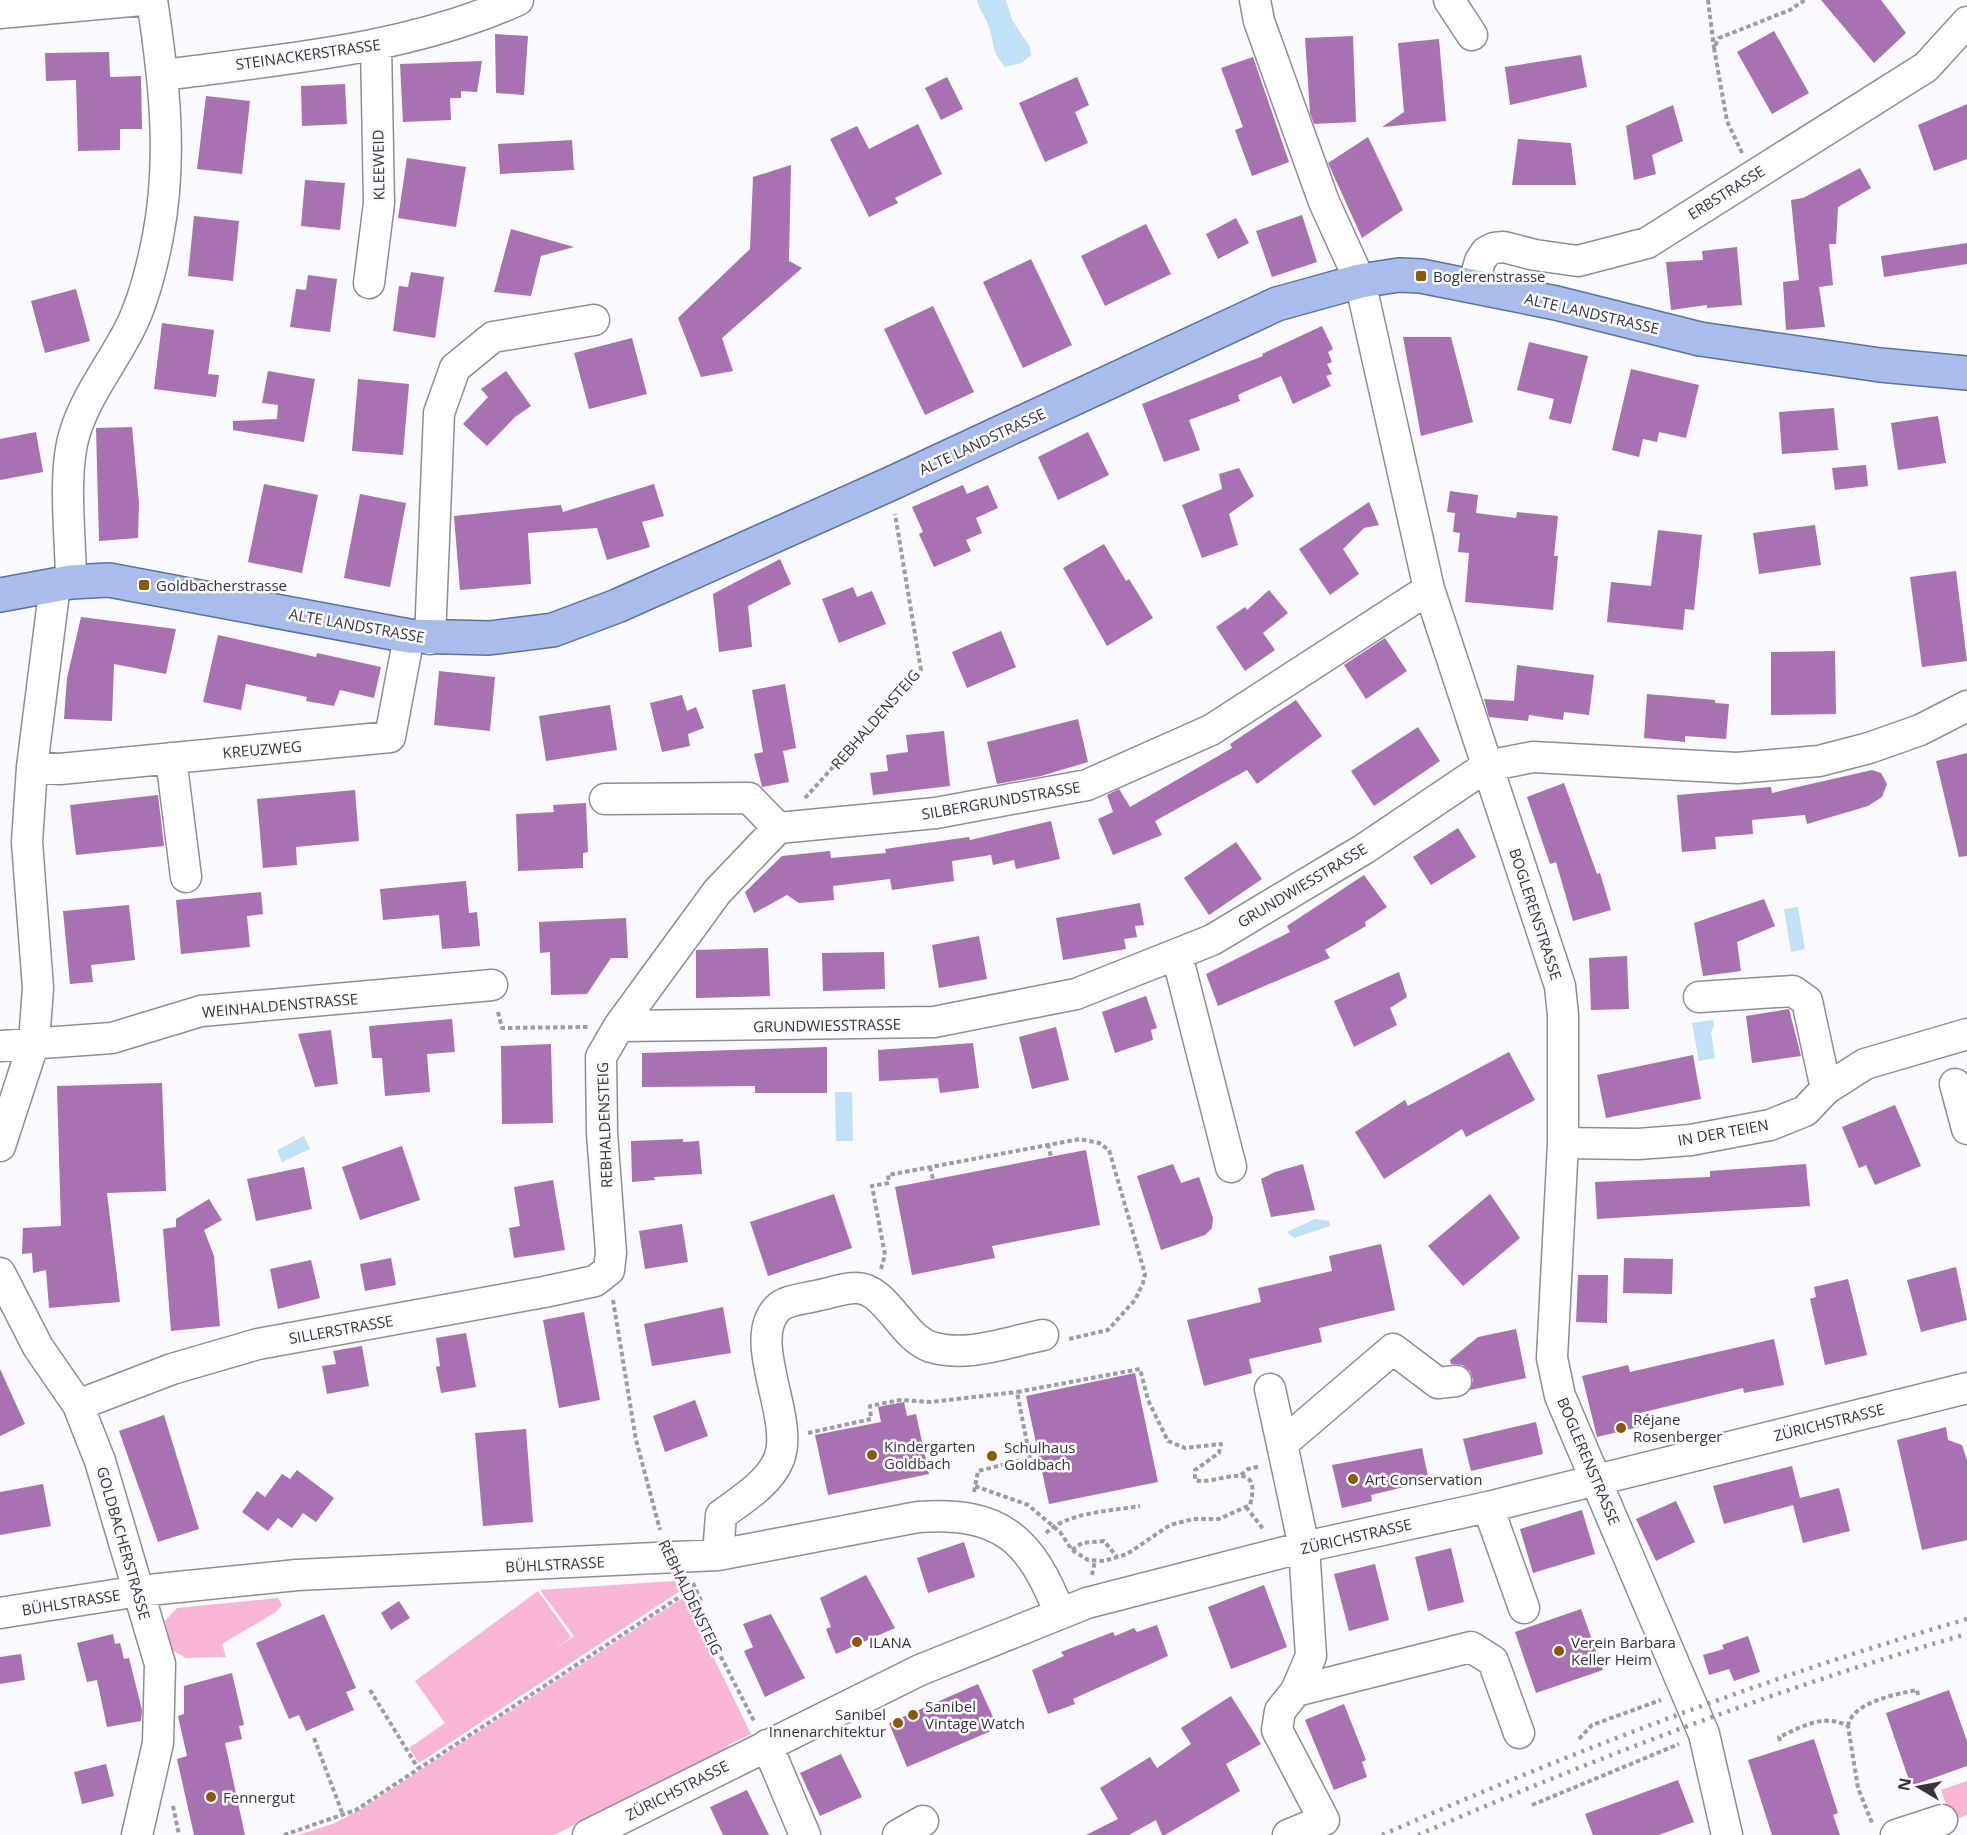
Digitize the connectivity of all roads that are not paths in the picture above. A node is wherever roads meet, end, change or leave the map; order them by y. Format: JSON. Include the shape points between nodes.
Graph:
{"nodes":[{"id":1,"x":142,"y":0,"type":"edge"},
{"id":2,"x":152,"y":0,"type":"edge"},
{"id":3,"x":518,"y":0,"type":"edge"},
{"id":4,"x":1255,"y":0,"type":"edge"},
{"id":5,"x":1449,"y":0,"type":"edge"},
{"id":6,"x":0,"y":13,"type":"edge"},
{"id":7,"x":1967,"y":22,"type":"edge"},
{"id":8,"x":1472,"y":35,"type":"dead end"},
{"id":9,"x":376,"y":46,"type":"junction"},
{"id":10,"x":164,"y":75,"type":"junction"},
{"id":11,"x":1360,"y":281,"type":"junction"},
{"id":12,"x":369,"y":283,"type":"dead end"},
{"id":13,"x":1473,"y":286,"type":"junction"},
{"id":14,"x":594,"y":320,"type":"dead end"},
{"id":15,"x":1967,"y":373,"type":"edge"},
{"id":16,"x":63,"y":583,"type":"junction"},
{"id":17,"x":1429,"y":589,"type":"junction"},
{"id":18,"x":0,"y":595,"type":"edge"},
{"id":19,"x":419,"y":638,"type":"junction"},
{"id":20,"x":1967,"y":706,"type":"edge"},
{"id":21,"x":171,"y":758,"type":"junction"},
{"id":22,"x":32,"y":766,"type":"junction"},
{"id":23,"x":1487,"y":766,"type":"junction"},
{"id":24,"x":605,"y":799,"type":"dead end"},
{"id":25,"x":778,"y":828,"type":"junction"},
{"id":26,"x":186,"y":877,"type":"dead end"},
{"id":27,"x":1177,"y":955,"type":"junction"},
{"id":28,"x":492,"y":984,"type":"road end"},
{"id":29,"x":1699,"y":997,"type":"dead end"},
{"id":30,"x":619,"y":1026,"type":"junction"},
{"id":31,"x":1967,"y":1034,"type":"edge"},
{"id":32,"x":34,"y":1042,"type":"junction"},
{"id":33,"x":0,"y":1046,"type":"edge"},
{"id":34,"x":1955,"y":1084,"type":"dead end"},
{"id":35,"x":1826,"y":1089,"type":"junction"},
{"id":36,"x":1967,"y":1129,"type":"edge"},
{"id":37,"x":1563,"y":1143,"type":"junction"},
{"id":38,"x":0,"y":1146,"type":"edge"},
{"id":39,"x":1231,"y":1167,"type":"dead end"},
{"id":40,"x":609,"y":1270,"type":"joint"},
{"id":41,"x":0,"y":1273,"type":"edge"},
{"id":42,"x":1043,"y":1335,"type":"road end"},
{"id":43,"x":1456,"y":1381,"type":"dead end"},
{"id":44,"x":1270,"y":1389,"type":"dead end"},
{"id":45,"x":1967,"y":1389,"type":"edge"},
{"id":46,"x":78,"y":1405,"type":"junction"},
{"id":47,"x":1282,"y":1444,"type":"junction"},
{"id":48,"x":1597,"y":1479,"type":"junction"},
{"id":49,"x":1488,"y":1507,"type":"junction"},
{"id":50,"x":1305,"y":1547,"type":"junction"},
{"id":51,"x":718,"y":1555,"type":"junction"},
{"id":52,"x":139,"y":1591,"type":"junction"},
{"id":53,"x":1524,"y":1608,"type":"dead end"},
{"id":54,"x":0,"y":1613,"type":"edge"},
{"id":55,"x":1060,"y":1614,"type":"junction"},
{"id":56,"x":1296,"y":1691,"type":"junction"},
{"id":57,"x":1519,"y":1733,"type":"dead end"},
{"id":58,"x":767,"y":1745,"type":"junction"},
{"id":59,"x":1942,"y":1820,"type":"dead end"},
{"id":60,"x":1885,"y":1830,"type":"edge"},
{"id":61,"x":137,"y":1835,"type":"edge"},
{"id":62,"x":588,"y":1835,"type":"edge"},
{"id":63,"x":805,"y":1835,"type":"edge"},
{"id":64,"x":1288,"y":1835,"type":"edge"},
{"id":65,"x":1727,"y":1835,"type":"edge"}],
"edges":[{"from":1,"to":6,"type":"street"},
{"from":2,"to":10,"type":"street"},
{"from":3,"to":9,"type":"street","name":"STEINACKERSTRASSE","via":[[489,13]]},
{"from":4,"to":11,"type":"street","name":"BOGLERENSTRASSE","via":[[1259,21],[1324,202]]},
{"from":5,"to":8,"type":"street"},
{"from":7,"to":13,"type":"street","name":"ERBSTRASSE","via":[[1926,67],[1647,243],[1578,261],[1494,248],[1480,261]]},
{"from":9,"to":10,"type":"street","name":"STEINACKERSTRASSE"},
{"from":9,"to":12,"type":"street","name":"KLEEWEID","via":[[380,203]]},
{"from":10,"to":16,"type":"street","via":[[166,115],[158,235],[129,330],[88,398],[74,435]]},
{"from":11,"to":13,"type":"main road","name":"ALTE LANDSTRASSE","via":[[1408,275]]},
{"from":11,"to":17,"type":"street","name":"BOGLERENSTRASSE"},
{"from":11,"to":19,"type":"main road","name":"ALTE LANDSTRASSE","via":[[1277,304],[617,606],[553,630],[489,638]]},
{"from":13,"to":15,"type":"main road","name":"ALTE LANDSTRASSE","via":[[1700,339],[1880,365]]},
{"from":14,"to":19,"type":"street","via":[[493,337],[455,368],[439,413]]},
{"from":16,"to":18,"type":"main road","name":"ALTE LANDSTRASSE"},
{"from":16,"to":19,"type":"main road","name":"ALTE LANDSTRASSE","via":[[109,580],[144,585]]},
{"from":16,"to":22,"type":"street"},
{"from":17,"to":23,"type":"street","name":"BOGLERENSTRASSE"},
{"from":17,"to":25,"type":"street","name":"SILBERGRUNDSTRASSE","via":[[1211,730],[1087,784],[936,813]]},
{"from":19,"to":21,"type":"street","name":"KREUZWEG","via":[[390,737]]},
{"from":20,"to":23,"type":"street","name":"GRUNDWIESSTRASSE","via":[[1920,730],[1819,761],[1737,768],[1533,758]]},
{"from":21,"to":22,"type":"street","name":"KREUZWEG","via":[[60,769]]},
{"from":21,"to":26,"type":"street"},
{"from":22,"to":32,"type":"street","via":[[27,842],[38,988]]},
{"from":23,"to":27,"type":"street","name":"GRUNDWIESSTRASSE","via":[[1364,849],[1212,940]]},
{"from":23,"to":37,"type":"street","name":"BOGLERENSTRASSE","via":[[1560,986]]},
{"from":24,"to":25,"type":"street","via":[[749,798]]},
{"from":25,"to":30,"type":"street","name":"REBHALDENSTEIG","via":[[717,892]]},
{"from":27,"to":30,"type":"street","name":"GRUNDWIESSTRASSE","via":[[1076,994],[934,1022]]},
{"from":27,"to":39,"type":"street"},
{"from":28,"to":32,"type":"street","name":"WEINHALDENSTRASSE","via":[[201,1011],[112,1038]]},
{"from":29,"to":35,"type":"street","via":[[1793,991],[1807,1001]]},
{"from":30,"to":40,"type":"street","name":"REBHALDENSTEIG","via":[[601,1056]]},
{"from":31,"to":35,"type":"street","name":"IN DER TEIEN","via":[[1864,1064]]},
{"from":32,"to":33,"type":"street","name":"WEINHALDENSTRASSE"},
{"from":32,"to":38,"type":"street"},
{"from":34,"to":36,"type":"street"},
{"from":35,"to":37,"type":"street","name":"IN DER TEIEN","via":[[1805,1111],[1770,1125],[1691,1140]]},
{"from":37,"to":48,"type":"street","name":"BOGLERENSTRASSE","via":[[1552,1358],[1560,1396]]},
{"from":40,"to":46,"type":"street","name":"SILLERSTRASSE","via":[[595,1281],[544,1292],[258,1344],[172,1369]]},
{"from":41,"to":46,"type":"street","name":"GOLDBACHERSTRASSE","via":[[38,1347]]},
{"from":42,"to":51,"type":"street","via":[[955,1352],[928,1346],[907,1330],[874,1293],[856,1287],[777,1308],[766,1340],[783,1439],[779,1459],[767,1479],[721,1515]]},
{"from":43,"to":47,"type":"street","via":[[1438,1383],[1393,1349]]},
{"from":44,"to":47,"type":"street"},
{"from":45,"to":48,"type":"street","name":"ZÜRICHSTRASSE"},
{"from":46,"to":52,"type":"street","name":"GOLDBACHERSTRASSE","via":[[100,1461]]},
{"from":47,"to":50,"type":"street"},
{"from":48,"to":49,"type":"street","name":"ZÜRICHSTRASSE"},
{"from":48,"to":65,"type":"street","name":"BOGLERENSTRASSE","via":[[1704,1734]]},
{"from":49,"to":50,"type":"street","name":"ZÜRICHSTRASSE"},
{"from":49,"to":53,"type":"street"},
{"from":50,"to":55,"type":"street","name":"ZÜRICHSTRASSE","via":[[1096,1601]]},
{"from":50,"to":56,"type":"street","via":[[1311,1656]]},
{"from":51,"to":52,"type":"street","name":"BÜHLSTRASSE","via":[[676,1566],[297,1575]]},
{"from":51,"to":55,"type":"street","name":"BÜHLSTRASSE","via":[[907,1519],[969,1517],[1000,1529],[1029,1551],[1046,1576]]},
{"from":52,"to":54,"type":"street","name":"BÜHLSTRASSE"},
{"from":52,"to":61,"type":"street","name":"GOLDBACHERSTRASSE","via":[[160,1664],[158,1743]]},
{"from":55,"to":58,"type":"street","name":"ZÜRICHSTRASSE","via":[[920,1670]]},
{"from":56,"to":57,"type":"street","via":[[1472,1647],[1492,1661]]},
{"from":56,"to":64,"type":"street","via":[[1280,1711],[1277,1730],[1324,1821]]},
{"from":58,"to":62,"type":"street","name":"ZÜRICHSTRASSE"},
{"from":58,"to":63,"type":"street"},
{"from":59,"to":60,"type":"street"}]}
